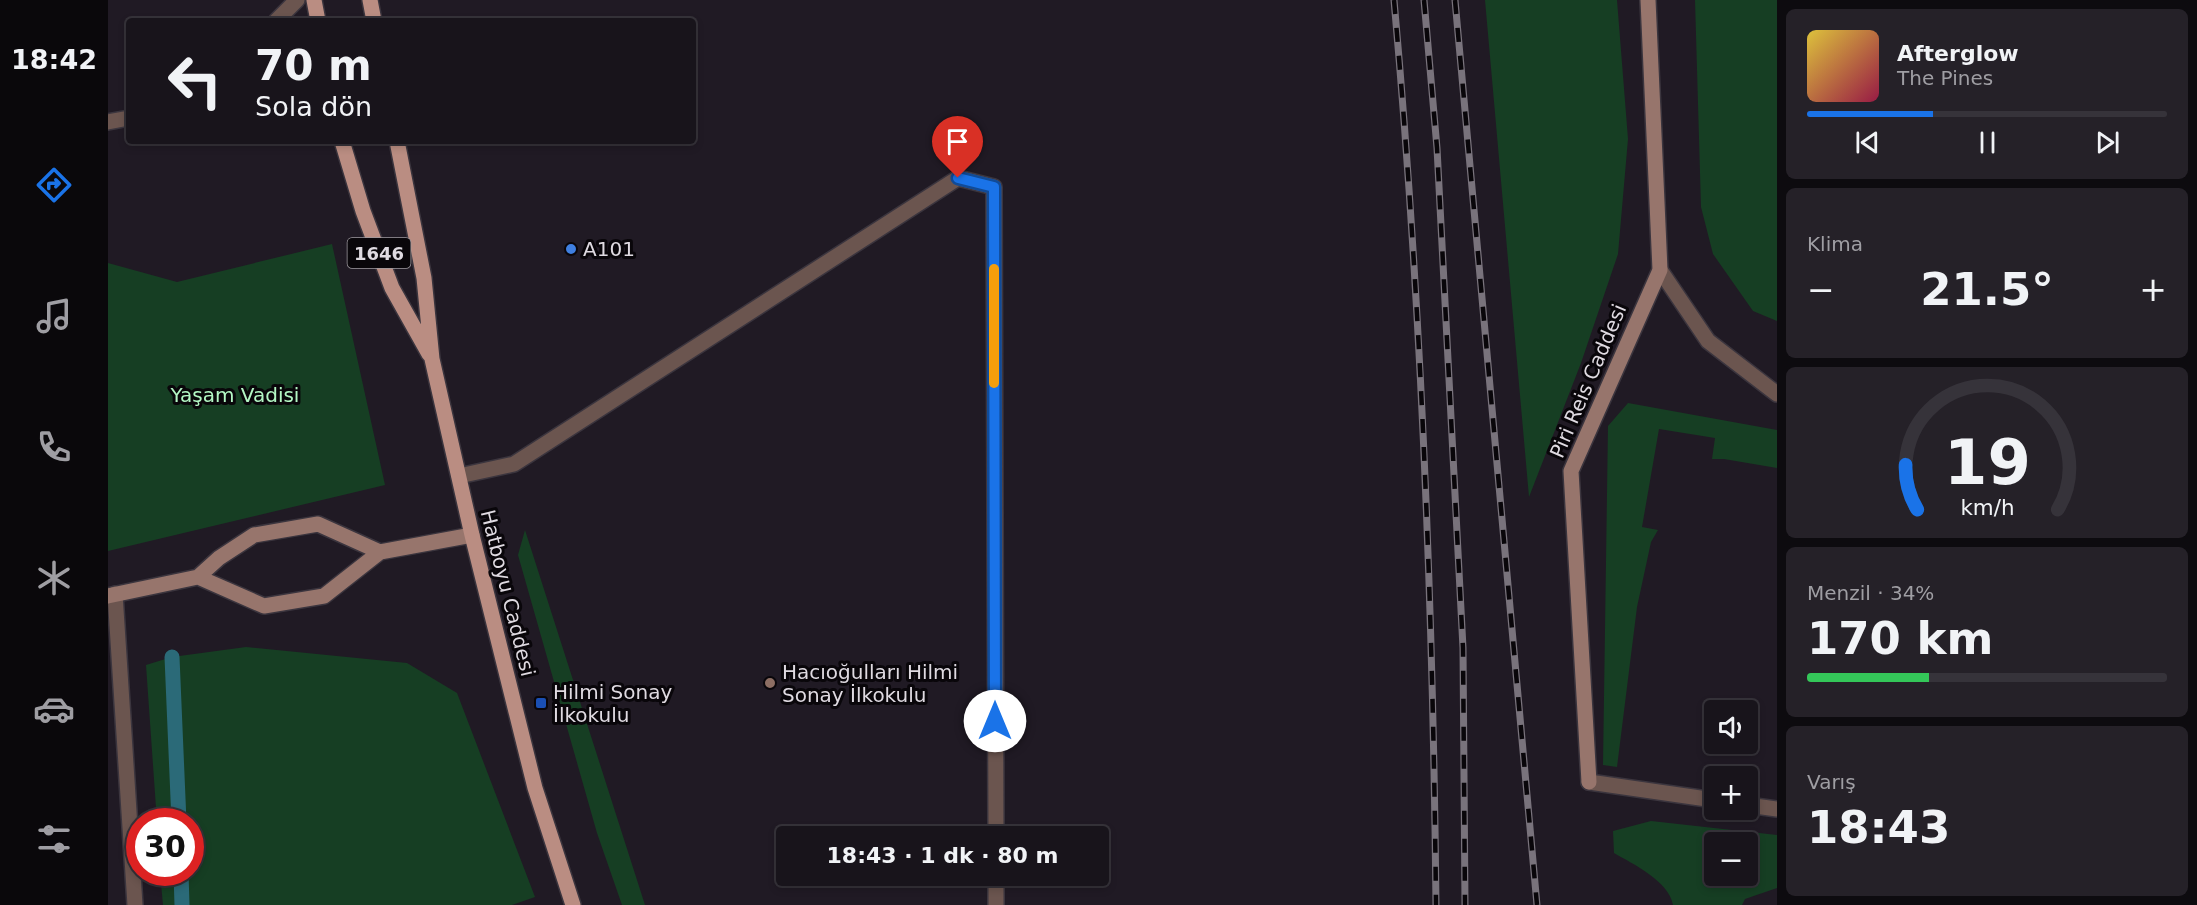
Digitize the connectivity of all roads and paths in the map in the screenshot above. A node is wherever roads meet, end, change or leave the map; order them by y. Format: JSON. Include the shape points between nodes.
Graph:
{"nodes":[{"id":1,"x":297,"y":0,"type":"edge"},
{"id":2,"x":314,"y":0,"type":"edge"},
{"id":3,"x":370,"y":0,"type":"edge"},
{"id":4,"x":1648,"y":0,"type":"edge"},
{"id":5,"x":279,"y":18,"type":"edge"},
{"id":6,"x":317,"y":18,"type":"edge"},
{"id":7,"x":373,"y":18,"type":"edge"},
{"id":8,"x":126,"y":119,"type":"edge"},
{"id":9,"x":108,"y":122,"type":"edge"},
{"id":10,"x":343,"y":144,"type":"edge"},
{"id":11,"x":398,"y":144,"type":"edge"},
{"id":12,"x":1660,"y":270,"type":"junction"},
{"id":13,"x":432,"y":359,"type":"junction"},
{"id":14,"x":1777,"y":394,"type":"edge"},
{"id":15,"x":459,"y":476,"type":"junction"},
{"id":16,"x":471,"y":535,"type":"junction"},
{"id":17,"x":380,"y":552,"type":"junction"},
{"id":18,"x":198,"y":577,"type":"junction"},
{"id":19,"x":111,"y":595,"type":"edge"},
{"id":20,"x":1704,"y":799,"type":"edge"},
{"id":21,"x":1758,"y":806,"type":"edge"},
{"id":22,"x":1777,"y":809,"type":"edge"},
{"id":23,"x":996,"y":826,"type":"edge"},
{"id":24,"x":996,"y":886,"type":"edge"},
{"id":25,"x":135,"y":905,"type":"edge"},
{"id":26,"x":573,"y":905,"type":"edge"},
{"id":27,"x":996,"y":905,"type":"edge"}],
"edges":[{"from":1,"to":5,"type":"street"},
{"from":2,"to":6,"type":"main road"},
{"from":3,"to":7,"type":"main road"},
{"from":4,"to":12,"type":"street","name":"Piri Reis Caddesi"},
{"from":8,"to":9,"type":"street"},
{"from":10,"to":13,"type":"main road","name":"Hatboyu Caddesi","number":"1646","via":[[392,288]]},
{"from":11,"to":13,"type":"main road","name":"Hatboyu Caddesi","number":"1646","via":[[424,278]]},
{"from":12,"to":14,"type":"street","via":[[1708,341]]},
{"from":12,"to":20,"type":"street","name":"Piri Reis Caddesi","via":[[1571,471],[1589,782]]},
{"from":13,"to":15,"type":"main road","name":"Hatboyu Caddesi"},
{"from":15,"to":16,"type":"main road","name":"Hatboyu Caddesi"},
{"from":15,"to":23,"type":"street","via":[[514,464],[958,178],[994,187]]},
{"from":16,"to":17,"type":"street"},
{"from":16,"to":26,"type":"main road","name":"Hatboyu Caddesi","via":[[535,788]]},
{"from":17,"to":18,"type":"street","via":[[318,524],[254,535]]},
{"from":17,"to":18,"type":"street","via":[[324,596],[264,606]]},
{"from":18,"to":19,"type":"street"},
{"from":19,"to":25,"type":"street"},
{"from":21,"to":22,"type":"street"},
{"from":24,"to":27,"type":"street"}]}
